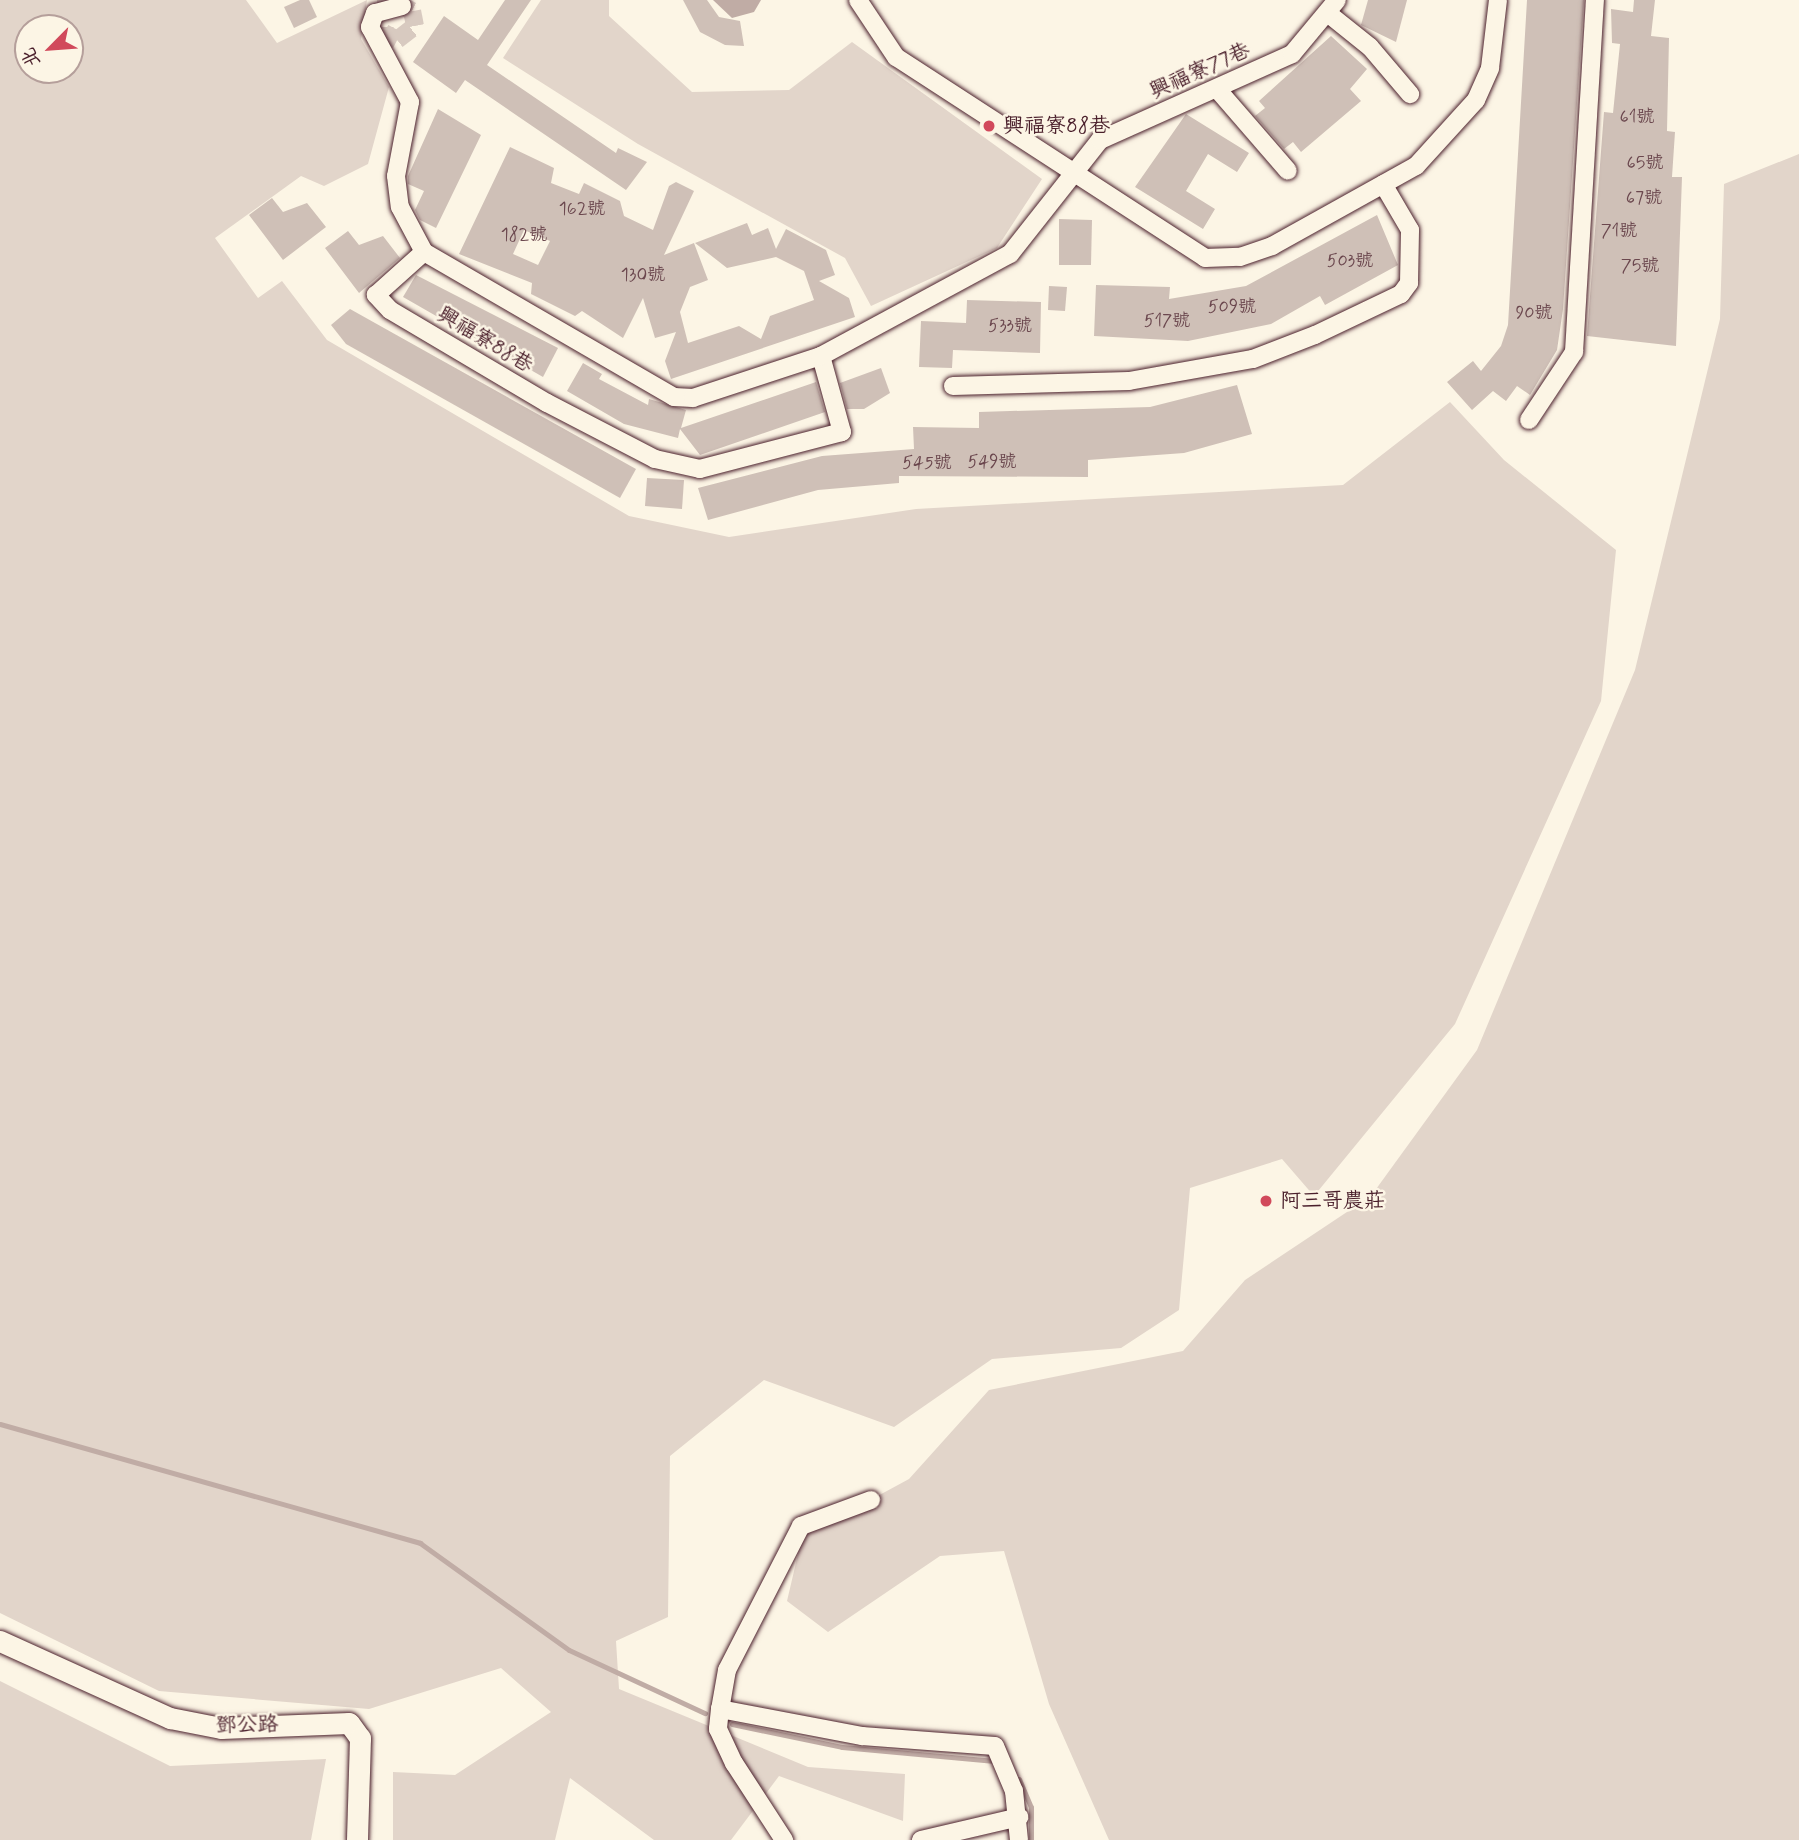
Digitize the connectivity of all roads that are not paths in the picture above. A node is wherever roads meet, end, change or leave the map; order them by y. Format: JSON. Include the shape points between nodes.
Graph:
{"nodes":[{"id":1,"x":859,"y":0,"type":"edge"},
{"id":2,"x":1498,"y":0,"type":"edge"},
{"id":3,"x":1595,"y":0,"type":"edge"},
{"id":4,"x":402,"y":6,"type":"dead end"},
{"id":5,"x":1333,"y":8,"type":"edge"},
{"id":6,"x":1217,"y":89,"type":"junction"},
{"id":7,"x":1410,"y":94,"type":"dead end"},
{"id":8,"x":1070,"y":170,"type":"junction"},
{"id":9,"x":1288,"y":171,"type":"dead end"},
{"id":10,"x":1383,"y":184,"type":"junction"},
{"id":11,"x":424,"y":252,"type":"junction"},
{"id":12,"x":821,"y":356,"type":"junction"},
{"id":13,"x":953,"y":386,"type":"dead end"},
{"id":14,"x":1529,"y":420,"type":"dead end"},
{"id":15,"x":871,"y":1500,"type":"dead end"},
{"id":16,"x":0,"y":1641,"type":"edge"},
{"id":17,"x":720,"y":1709,"type":"junction"},
{"id":18,"x":1019,"y":1817,"type":"junction"},
{"id":19,"x":356,"y":1840,"type":"edge"},
{"id":20,"x":784,"y":1840,"type":"edge"},
{"id":21,"x":921,"y":1840,"type":"edge"},
{"id":22,"x":1019,"y":1840,"type":"edge"}],
"edges":[{"from":1,"to":8,"type":"street","via":[[896,57]]},
{"from":2,"to":10,"type":"street","via":[[1490,68],[1476,100],[1416,166]]},
{"from":3,"to":14,"type":"street","via":[[1574,352]]},
{"from":4,"to":11,"type":"street","via":[[375,13],[370,27],[410,102],[396,176],[400,207]]},
{"from":5,"to":6,"type":"street","name":"興福寮77巷","via":[[1292,54]]},
{"from":5,"to":7,"type":"street"},
{"from":6,"to":8,"type":"street","name":"興福寮77巷","via":[[1100,140]]},
{"from":6,"to":9,"type":"street"},
{"from":8,"to":10,"type":"street","via":[[1205,258],[1240,257],[1272,246]]},
{"from":8,"to":12,"type":"street","name":"興福寮88巷","via":[[1010,254]]},
{"from":10,"to":13,"type":"street","via":[[1410,230],[1409,283],[1401,294],[1315,335],[1253,359],[1129,381]]},
{"from":11,"to":12,"type":"street","name":"興福寮88巷","via":[[674,397],[693,398]]},
{"from":11,"to":12,"type":"street","name":"興福寮88巷","via":[[376,295],[390,310],[656,459],[700,469],[842,432]]},
{"from":15,"to":17,"type":"street","via":[[801,1526],[727,1670]]},
{"from":16,"to":19,"type":"street","name":"鄧公路","via":[[170,1718],[221,1728],[349,1723],[360,1738]]},
{"from":17,"to":18,"type":"street","via":[[862,1736],[995,1746]]},
{"from":17,"to":20,"type":"street","via":[[718,1729],[734,1763]]},
{"from":18,"to":21,"type":"street"},
{"from":18,"to":22,"type":"street"}]}
